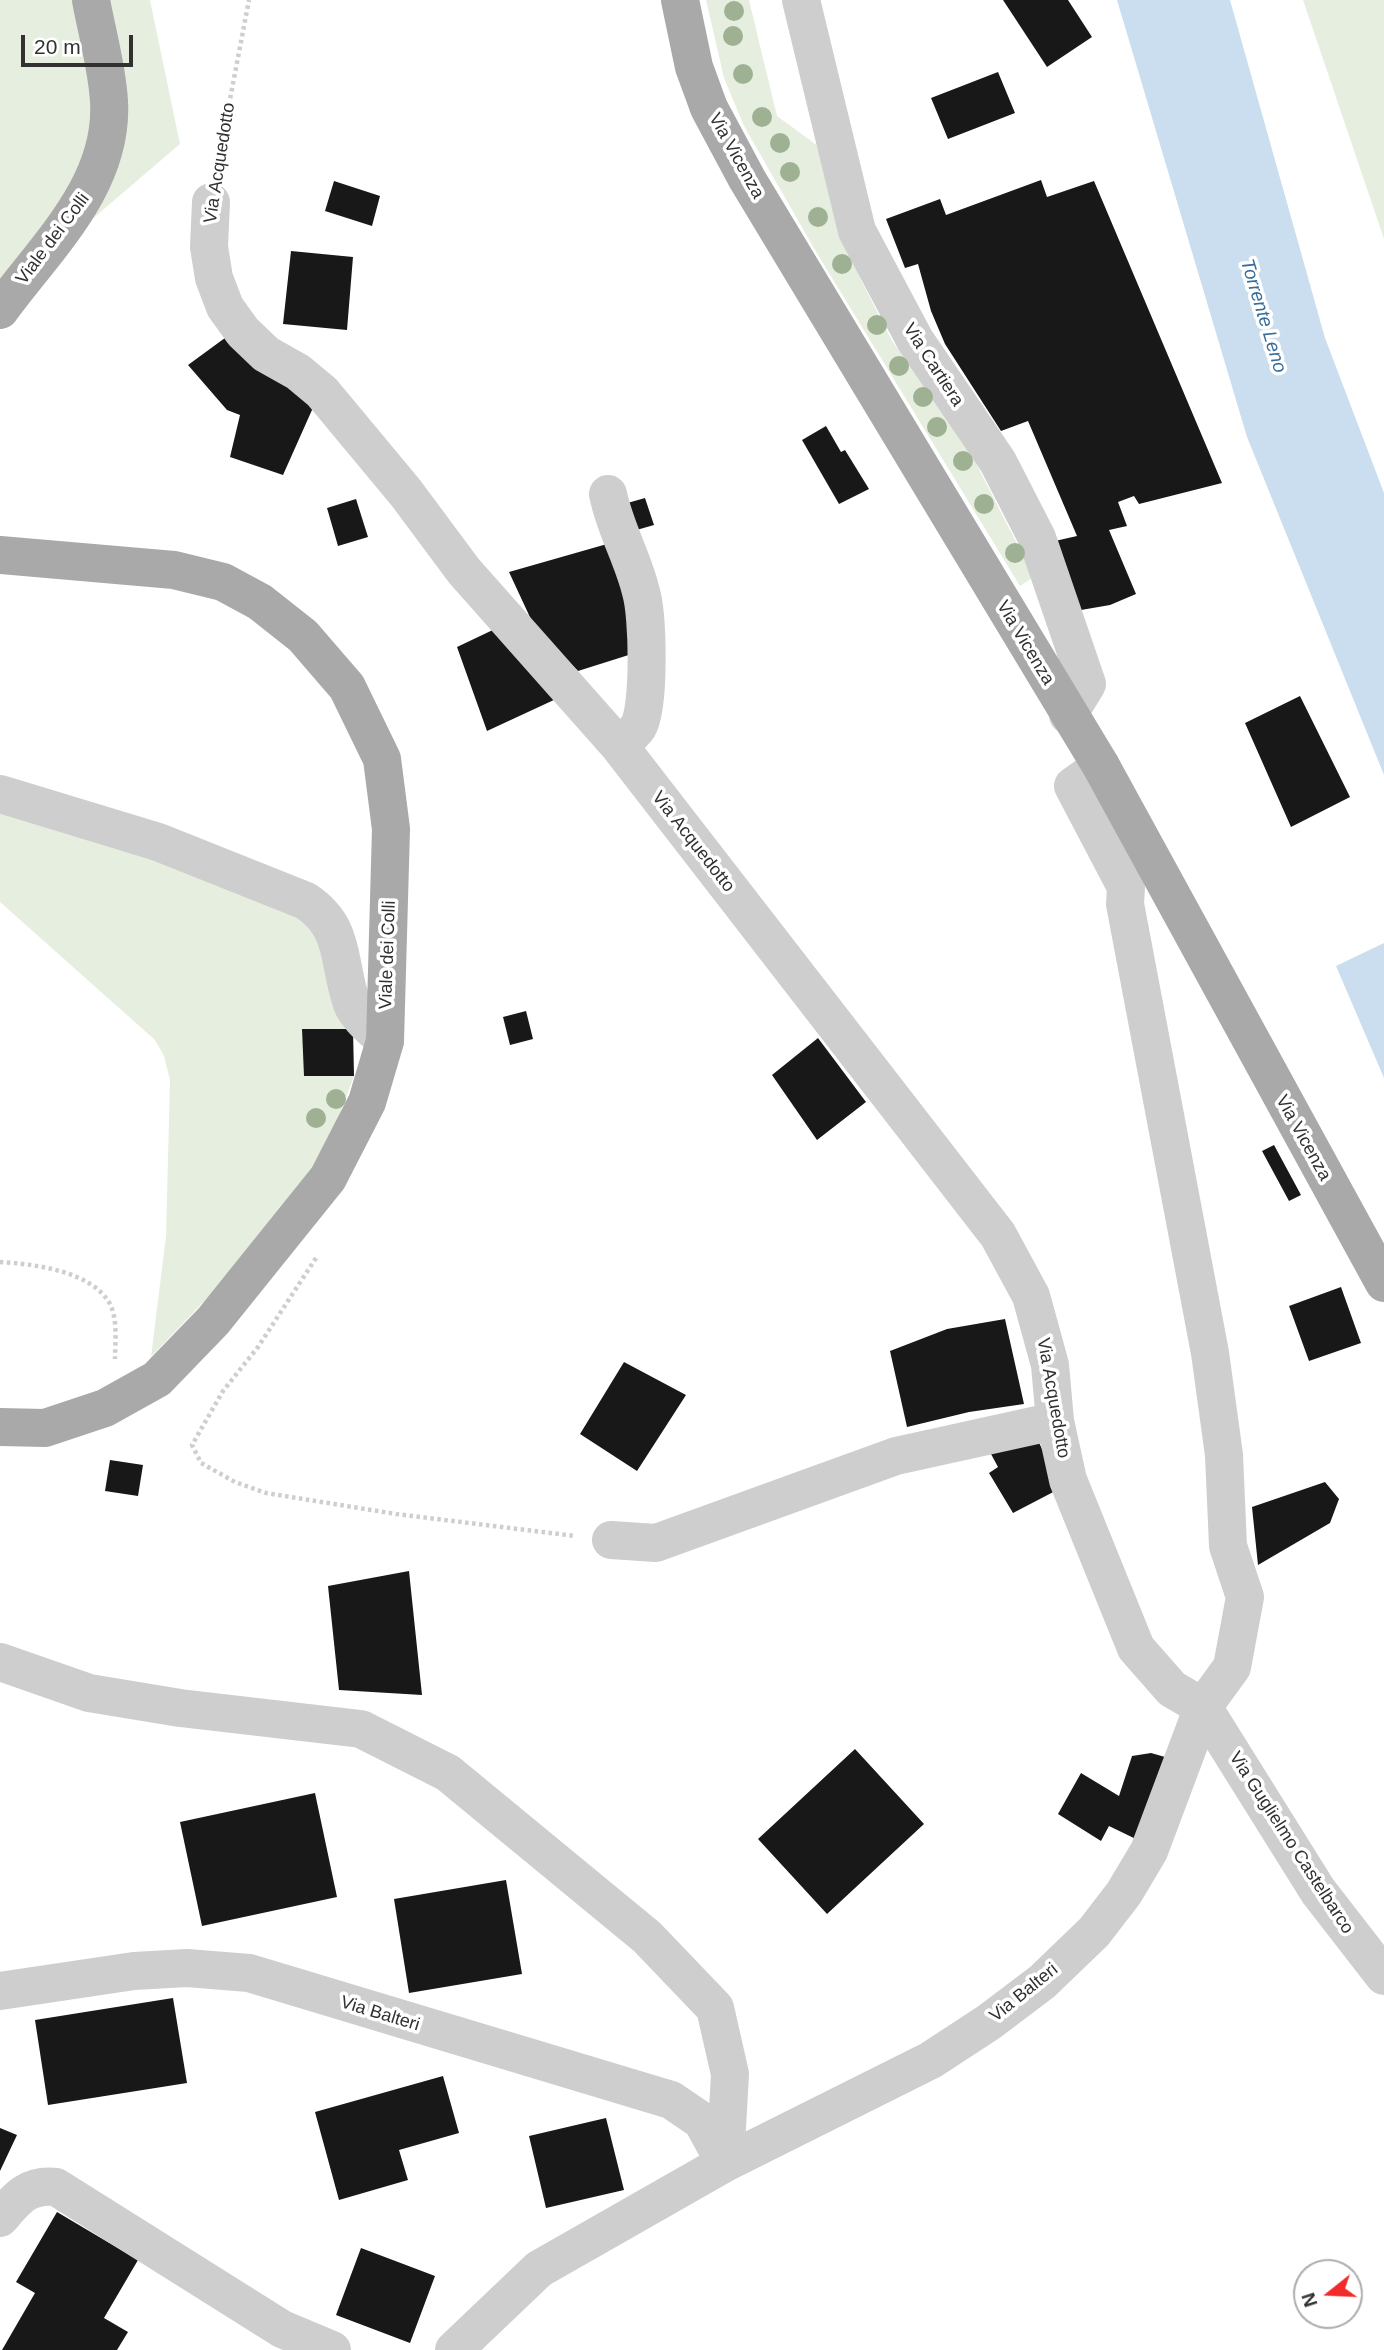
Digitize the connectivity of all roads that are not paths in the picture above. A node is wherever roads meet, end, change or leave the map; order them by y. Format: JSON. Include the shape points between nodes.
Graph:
{"nodes":[{"id":1,"x":91,"y":0,"type":"edge"},
{"id":2,"x":680,"y":0,"type":"edge"},
{"id":3,"x":801,"y":0,"type":"edge"},
{"id":4,"x":211,"y":202,"type":"road end"},
{"id":5,"x":0,"y":310,"type":"edge"},
{"id":6,"x":608,"y":494,"type":"dead end"},
{"id":7,"x":0,"y":555,"type":"edge"},
{"id":8,"x":1068,"y":715,"type":"junction"},
{"id":9,"x":620,"y":747,"type":"junction"},
{"id":10,"x":1101,"y":766,"type":"junction"},
{"id":11,"x":0,"y":794,"type":"edge"},
{"id":12,"x":385,"y":1041,"type":"junction"},
{"id":13,"x":1384,"y":1283,"type":"edge"},
{"id":14,"x":1055,"y":1421,"type":"junction"},
{"id":15,"x":0,"y":1427,"type":"edge"},
{"id":16,"x":611,"y":1540,"type":"road end"},
{"id":17,"x":0,"y":1662,"type":"edge"},
{"id":18,"x":1203,"y":1707,"type":"junction"},
{"id":19,"x":1384,"y":1976,"type":"edge"},
{"id":20,"x":0,"y":1991,"type":"edge"},
{"id":21,"x":725,"y":2163,"type":"junction"},
{"id":22,"x":0,"y":2218,"type":"edge"},
{"id":23,"x":332,"y":2350,"type":"edge"},
{"id":24,"x":454,"y":2350,"type":"edge"}],
"edges":[{"from":1,"to":5,"type":"main road","name":"Viale dei Colli","via":[[109,101],[104,148],[89,192]]},
{"from":2,"to":8,"type":"main road","name":"Via Vicenza","via":[[694,67],[709,108]]},
{"from":3,"to":8,"type":"street","name":"Via Cartiera","via":[[857,231],[915,340],[998,462],[1037,538],[1087,684]]},
{"from":4,"to":9,"type":"street","name":"Via Acquedotto","via":[[209,247],[214,278],[225,307],[243,332],[266,354],[322,392],[464,571]]},
{"from":6,"to":9,"type":"street","via":[[619,538],[642,593],[646,649],[639,725]]},
{"from":7,"to":12,"type":"main road","name":"Viale dei Colli","via":[[174,570],[223,582],[260,602],[303,636],[347,687],[382,760],[389,817]]},
{"from":8,"to":10,"type":"main road","name":"Via Vicenza"},
{"from":9,"to":14,"type":"street","name":"Via Acquedotto","via":[[998,1235],[1031,1296],[1049,1365]]},
{"from":10,"to":13,"type":"main road","name":"Via Vicenza"},
{"from":10,"to":18,"type":"street","name":"Via Balteri","via":[[1073,786],[1126,887],[1125,904],[1163,1116],[1210,1353],[1224,1455],[1228,1546],[1245,1597],[1232,1667]]},
{"from":11,"to":12,"type":"street","via":[[158,842],[306,901],[324,913],[337,936],[353,1006]]},
{"from":12,"to":15,"type":"main road","name":"Viale dei Colli","via":[[368,1102],[328,1178],[213,1321],[158,1379],[105,1408],[45,1427]]},
{"from":14,"to":16,"type":"street","via":[[896,1456],[656,1543]]},
{"from":14,"to":18,"type":"street","name":"Via Acquedotto","via":[[1068,1480],[1136,1648],[1171,1689]]},
{"from":17,"to":21,"type":"street","via":[[89,1693],[361,1728],[448,1773],[647,1937],[715,2008],[730,2074]]},
{"from":18,"to":19,"type":"street","name":"Via Guglielmo Castelbarco","via":[[1318,1891]]},
{"from":18,"to":21,"type":"street","name":"Via Balteri","via":[[1149,1851],[1124,1894],[1094,1932],[1042,1982],[931,2060]]},
{"from":20,"to":21,"type":"street","name":"Via Balteri","via":[[134,1971],[187,1968],[249,1973],[671,2100],[702,2121]]},
{"from":21,"to":24,"type":"street","name":"Via Balteri","via":[[538,2269]]},
{"from":22,"to":23,"type":"street","via":[[18,2197],[40,2185],[56,2187],[282,2329]]}]}
